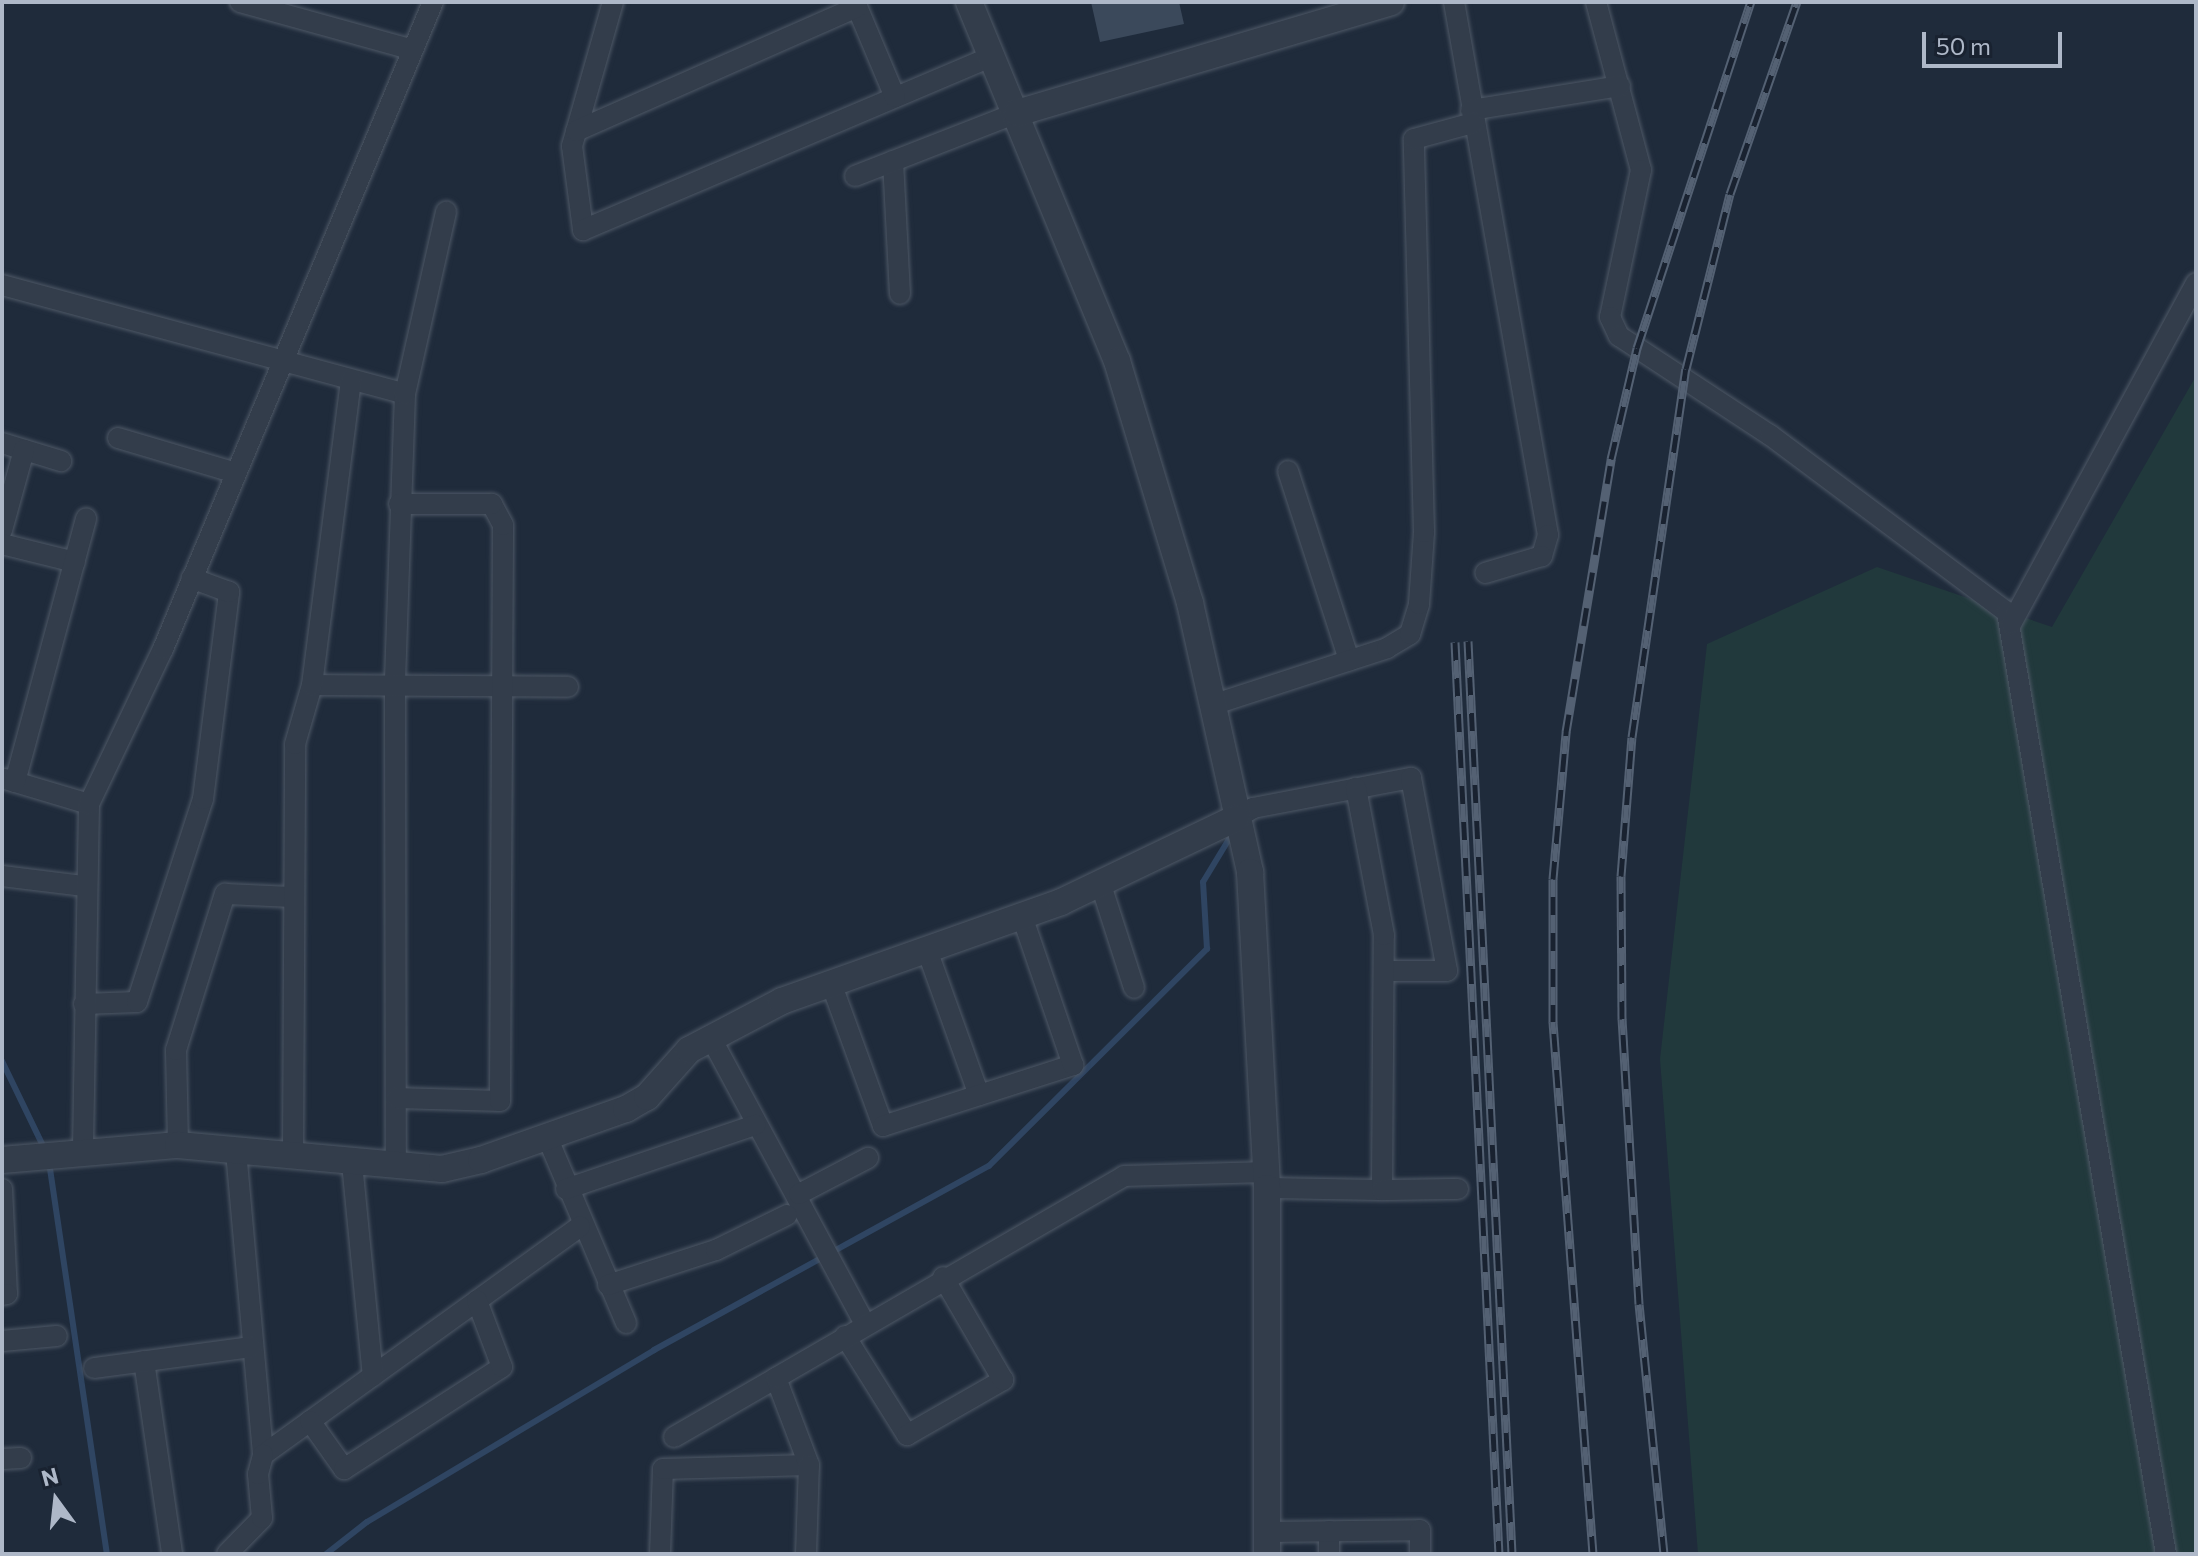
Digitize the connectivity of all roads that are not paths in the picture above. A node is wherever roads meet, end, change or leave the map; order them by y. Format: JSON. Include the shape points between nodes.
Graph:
{"nodes":[{"id":1,"x":240,"y":2,"type":"edge"},
{"id":2,"x":433,"y":2,"type":"edge"},
{"id":3,"x":613,"y":2,"type":"edge"},
{"id":4,"x":969,"y":2,"type":"edge"},
{"id":5,"x":1391,"y":2,"type":"edge"},
{"id":6,"x":1454,"y":2,"type":"edge"},
{"id":7,"x":1596,"y":2,"type":"edge"},
{"id":8,"x":856,"y":5,"type":"edge"},
{"id":9,"x":409,"y":49,"type":"junction"},
{"id":10,"x":993,"y":56,"type":"junction"},
{"id":11,"x":1620,"y":86,"type":"junction"},
{"id":12,"x":895,"y":97,"type":"junction"},
{"id":13,"x":1017,"y":113,"type":"junction"},
{"id":14,"x":1472,"y":117,"type":"junction"},
{"id":15,"x":576,"y":131,"type":"junction"},
{"id":16,"x":893,"y":161,"type":"junction"},
{"id":17,"x":855,"y":176,"type":"dead end"},
{"id":18,"x":446,"y":212,"type":"dead end"},
{"id":19,"x":2196,"y":283,"type":"edge"},
{"id":20,"x":2,"y":285,"type":"edge"},
{"id":21,"x":900,"y":294,"type":"dead end"},
{"id":22,"x":282,"y":360,"type":"junction"},
{"id":23,"x":351,"y":380,"type":"junction"},
{"id":24,"x":405,"y":394,"type":"junction"},
{"id":25,"x":118,"y":438,"type":"dead end"},
{"id":26,"x":2,"y":443,"type":"edge"},
{"id":27,"x":24,"y":450,"type":"junction"},
{"id":28,"x":61,"y":461,"type":"dead end"},
{"id":29,"x":1288,"y":471,"type":"dead end"},
{"id":30,"x":233,"y":472,"type":"junction"},
{"id":31,"x":399,"y":504,"type":"junction"},
{"id":32,"x":86,"y":518,"type":"dead end"},
{"id":33,"x":2,"y":530,"type":"edge"},
{"id":34,"x":2,"y":544,"type":"edge"},
{"id":35,"x":75,"y":562,"type":"junction"},
{"id":36,"x":1485,"y":573,"type":"dead end"},
{"id":37,"x":191,"y":578,"type":"junction"},
{"id":38,"x":2011,"y":624,"type":"junction"},
{"id":39,"x":1349,"y":660,"type":"junction"},
{"id":40,"x":312,"y":685,"type":"junction"},
{"id":41,"x":395,"y":686,"type":"junction"},
{"id":42,"x":502,"y":686,"type":"junction"},
{"id":43,"x":568,"y":687,"type":"dead end"},
{"id":44,"x":1212,"y":705,"type":"junction"},
{"id":45,"x":9,"y":780,"type":"edge"},
{"id":46,"x":1356,"y":788,"type":"junction"},
{"id":47,"x":89,"y":804,"type":"junction"},
{"id":48,"x":1236,"y":818,"type":"junction"},
{"id":49,"x":2,"y":876,"type":"edge"},
{"id":50,"x":1101,"y":885,"type":"junction"},
{"id":51,"x":84,"y":886,"type":"junction"},
{"id":52,"x":293,"y":897,"type":"junction"},
{"id":53,"x":1022,"y":916,"type":"junction"},
{"id":54,"x":927,"y":950,"type":"junction"},
{"id":55,"x":1386,"y":971,"type":"junction"},
{"id":56,"x":831,"y":983,"type":"junction"},
{"id":57,"x":1134,"y":988,"type":"dead end"},
{"id":58,"x":84,"y":1004,"type":"junction"},
{"id":59,"x":711,"y":1038,"type":"junction"},
{"id":60,"x":979,"y":1095,"type":"junction"},
{"id":61,"x":397,"y":1098,"type":"junction"},
{"id":62,"x":755,"y":1125,"type":"junction"},
{"id":63,"x":548,"y":1139,"type":"junction"},
{"id":64,"x":178,"y":1145,"type":"junction"},
{"id":65,"x":60,"y":1151,"type":"junction"},
{"id":66,"x":236,"y":1151,"type":"junction"},
{"id":67,"x":293,"y":1157,"type":"junction"},
{"id":68,"x":868,"y":1158,"type":"dead end"},
{"id":69,"x":2,"y":1160,"type":"edge"},
{"id":70,"x":352,"y":1163,"type":"junction"},
{"id":71,"x":396,"y":1166,"type":"junction"},
{"id":72,"x":1267,"y":1180,"type":"junction"},
{"id":73,"x":2,"y":1189,"type":"edge"},
{"id":74,"x":566,"y":1189,"type":"junction"},
{"id":75,"x":1458,"y":1189,"type":"dead end"},
{"id":76,"x":1382,"y":1190,"type":"junction"},
{"id":77,"x":799,"y":1194,"type":"junction"},
{"id":78,"x":787,"y":1215,"type":"dead end"},
{"id":79,"x":580,"y":1226,"type":"junction"},
{"id":80,"x":943,"y":1277,"type":"junction"},
{"id":81,"x":608,"y":1285,"type":"junction"},
{"id":82,"x":2,"y":1295,"type":"edge"},
{"id":83,"x":477,"y":1301,"type":"junction"},
{"id":84,"x":626,"y":1323,"type":"dead end"},
{"id":85,"x":865,"y":1324,"type":"junction"},
{"id":86,"x":57,"y":1336,"type":"dead end"},
{"id":87,"x":845,"y":1336,"type":"junction"},
{"id":88,"x":2,"y":1341,"type":"edge"},
{"id":89,"x":251,"y":1347,"type":"junction"},
{"id":90,"x":144,"y":1361,"type":"junction"},
{"id":91,"x":94,"y":1368,"type":"dead end"},
{"id":92,"x":373,"y":1376,"type":"junction"},
{"id":93,"x":776,"y":1378,"type":"junction"},
{"id":94,"x":310,"y":1421,"type":"junction"},
{"id":95,"x":674,"y":1437,"type":"dead end"},
{"id":96,"x":263,"y":1455,"type":"junction"},
{"id":97,"x":809,"y":1465,"type":"junction"},
{"id":98,"x":1329,"y":1531,"type":"junction"},
{"id":99,"x":1267,"y":1543,"type":"edge"},
{"id":100,"x":172,"y":1554,"type":"edge"},
{"id":101,"x":227,"y":1554,"type":"edge"},
{"id":102,"x":660,"y":1554,"type":"edge"},
{"id":103,"x":806,"y":1554,"type":"edge"},
{"id":104,"x":1329,"y":1554,"type":"edge"},
{"id":105,"x":1420,"y":1554,"type":"edge"},
{"id":106,"x":2166,"y":1554,"type":"edge"}],
"edges":[{"from":1,"to":9,"type":"street"},
{"from":2,"to":9,"type":"street"},
{"from":3,"to":15,"type":"street"},
{"from":4,"to":10,"type":"street"},
{"from":5,"to":13,"type":"street"},
{"from":6,"to":14,"type":"street"},
{"from":7,"to":11,"type":"street"},
{"from":8,"to":12,"type":"street"},
{"from":8,"to":15,"type":"street"},
{"from":9,"to":22,"type":"street"},
{"from":10,"to":12,"type":"street"},
{"from":10,"to":13,"type":"street"},
{"from":11,"to":14,"type":"street"},
{"from":11,"to":38,"type":"street","via":[[1641,170],[1610,317],[1619,336],[1841,486],[2007,612]]},
{"from":12,"to":15,"type":"street","via":[[583,230],[572,146]]},
{"from":13,"to":16,"type":"street"},
{"from":13,"to":44,"type":"street","via":[[1117,361],[1190,603]]},
{"from":14,"to":36,"type":"street","via":[[1548,535],[1542,556]]},
{"from":14,"to":39,"type":"street","via":[[1414,139],[1424,532],[1419,604],[1410,634]]},
{"from":16,"to":17,"type":"street"},
{"from":16,"to":21,"type":"street"},
{"from":18,"to":24,"type":"street"},
{"from":19,"to":38,"type":"street"},
{"from":20,"to":22,"type":"street"},
{"from":22,"to":23,"type":"street"},
{"from":22,"to":30,"type":"street"},
{"from":23,"to":24,"type":"street"},
{"from":23,"to":40,"type":"street"},
{"from":24,"to":31,"type":"street"},
{"from":25,"to":30,"type":"street"},
{"from":26,"to":27,"type":"street"},
{"from":27,"to":28,"type":"street"},
{"from":27,"to":33,"type":"street"},
{"from":29,"to":39,"type":"street"},
{"from":30,"to":37,"type":"street"},
{"from":31,"to":41,"type":"street"},
{"from":31,"to":42,"type":"street","via":[[492,504],[503,525]]},
{"from":32,"to":35,"type":"street"},
{"from":34,"to":35,"type":"street"},
{"from":35,"to":45,"type":"street"},
{"from":37,"to":47,"type":"street"},
{"from":37,"to":58,"type":"street","via":[[229,592],[203,799],[137,1002]]},
{"from":38,"to":106,"type":"street"},
{"from":39,"to":44,"type":"street"},
{"from":40,"to":41,"type":"street"},
{"from":40,"to":52,"type":"street","via":[[295,744]]},
{"from":41,"to":42,"type":"street"},
{"from":41,"to":61,"type":"street"},
{"from":42,"to":43,"type":"street"},
{"from":42,"to":61,"type":"street","via":[[500,1101]]},
{"from":44,"to":48,"type":"street"},
{"from":45,"to":47,"type":"street"},
{"from":46,"to":48,"type":"street","via":[[1253,808]]},
{"from":46,"to":55,"type":"street"},
{"from":46,"to":55,"type":"street","via":[[1411,778],[1446,950],[1447,971]]},
{"from":47,"to":51,"type":"street"},
{"from":48,"to":50,"type":"street"},
{"from":48,"to":72,"type":"street","via":[[1250,872],[1258,954]]},
{"from":49,"to":51,"type":"street"},
{"from":50,"to":53,"type":"street"},
{"from":50,"to":57,"type":"street"},
{"from":51,"to":58,"type":"street"},
{"from":52,"to":64,"type":"street","via":[[225,894],[176,1050]]},
{"from":52,"to":67,"type":"street"},
{"from":53,"to":54,"type":"street"},
{"from":53,"to":60,"type":"street","via":[[1073,1065]]},
{"from":54,"to":56,"type":"street"},
{"from":54,"to":60,"type":"street"},
{"from":55,"to":76,"type":"street"},
{"from":56,"to":59,"type":"street"},
{"from":56,"to":60,"type":"street","via":[[883,1126]]},
{"from":58,"to":65,"type":"street"},
{"from":59,"to":62,"type":"street"},
{"from":59,"to":63,"type":"street","via":[[689,1050],[647,1097]]},
{"from":61,"to":71,"type":"street"},
{"from":62,"to":74,"type":"street"},
{"from":62,"to":77,"type":"street"},
{"from":63,"to":71,"type":"street","via":[[442,1169]]},
{"from":63,"to":74,"type":"street"},
{"from":64,"to":65,"type":"street"},
{"from":64,"to":66,"type":"street"},
{"from":65,"to":69,"type":"street"},
{"from":66,"to":67,"type":"street"},
{"from":66,"to":89,"type":"street"},
{"from":67,"to":70,"type":"street"},
{"from":68,"to":77,"type":"street"},
{"from":70,"to":71,"type":"street"},
{"from":70,"to":92,"type":"street"},
{"from":72,"to":76,"type":"street"},
{"from":72,"to":80,"type":"street","via":[[1124,1176]]},
{"from":72,"to":99,"type":"street"},
{"from":73,"to":82,"type":"street","via":[[7,1294]]},
{"from":74,"to":79,"type":"street"},
{"from":75,"to":76,"type":"street"},
{"from":77,"to":85,"type":"street"},
{"from":78,"to":81,"type":"street","via":[[716,1250]]},
{"from":79,"to":81,"type":"street"},
{"from":79,"to":83,"type":"street"},
{"from":80,"to":85,"type":"street"},
{"from":80,"to":87,"type":"street","via":[[1003,1380],[907,1435]]},
{"from":81,"to":84,"type":"street"},
{"from":83,"to":92,"type":"street"},
{"from":83,"to":94,"type":"street","via":[[502,1367],[344,1469]]},
{"from":85,"to":87,"type":"street"},
{"from":86,"to":88,"type":"street"},
{"from":87,"to":93,"type":"street"},
{"from":89,"to":90,"type":"street"},
{"from":89,"to":96,"type":"street"},
{"from":90,"to":91,"type":"street"},
{"from":90,"to":100,"type":"street"},
{"from":92,"to":94,"type":"street"},
{"from":93,"to":95,"type":"street"},
{"from":93,"to":97,"type":"street"},
{"from":94,"to":96,"type":"street"},
{"from":96,"to":101,"type":"street","via":[[258,1474],[262,1518]]},
{"from":97,"to":102,"type":"street","via":[[663,1469]]},
{"from":97,"to":103,"type":"street"},
{"from":98,"to":99,"type":"street"},
{"from":98,"to":104,"type":"street"},
{"from":98,"to":105,"type":"street","via":[[1420,1530]]}]}
